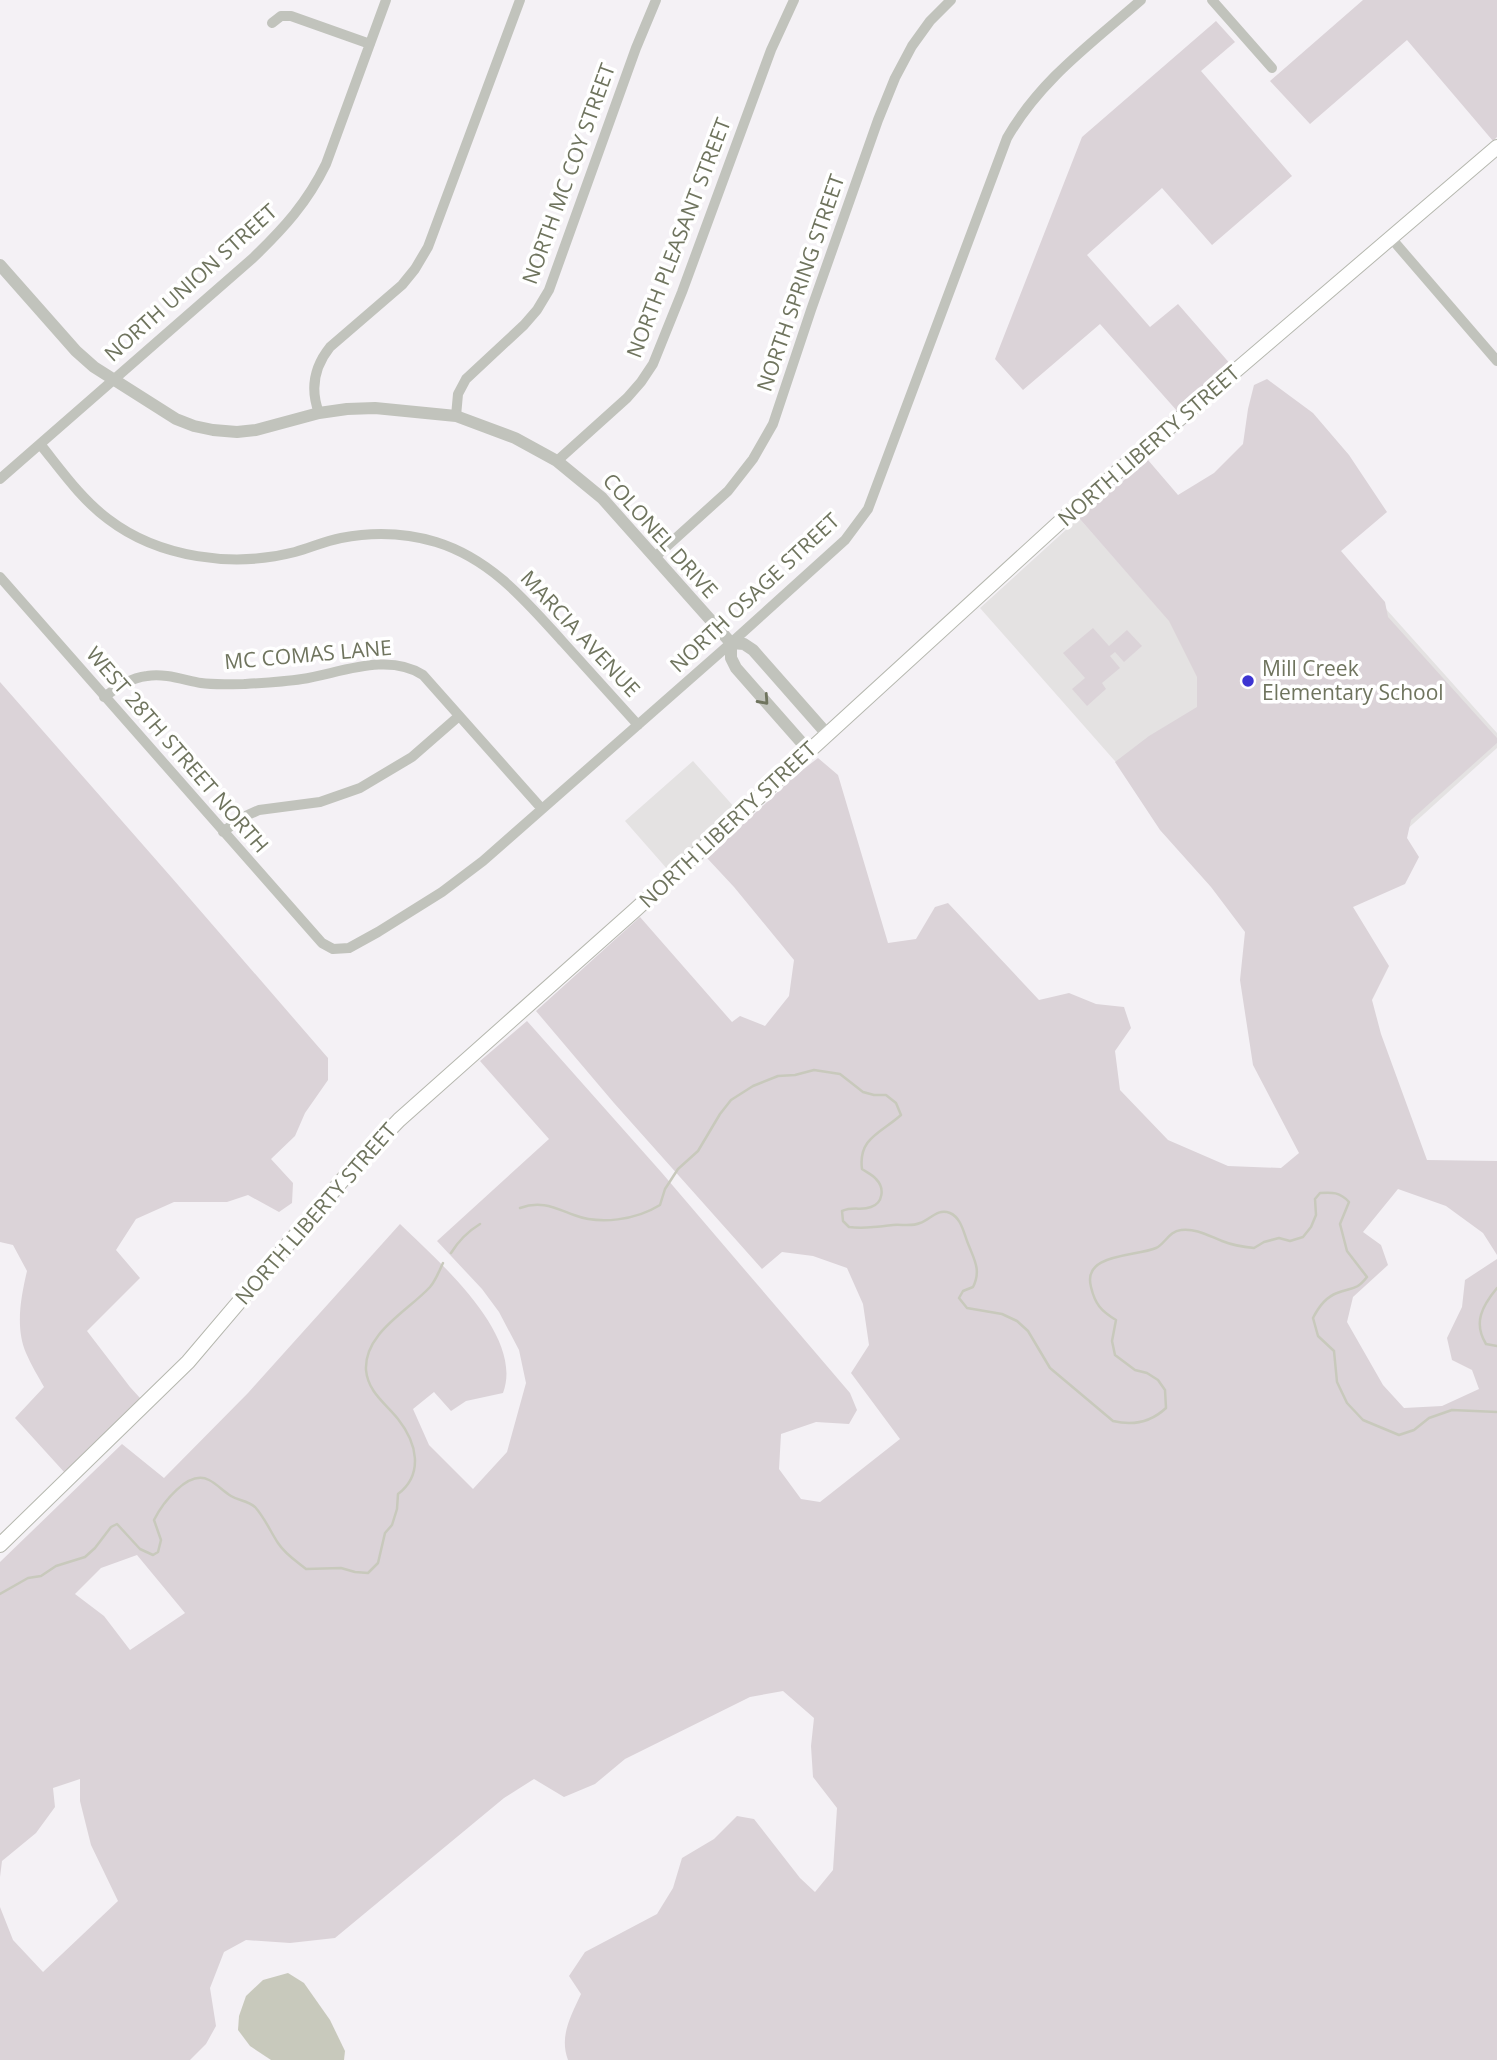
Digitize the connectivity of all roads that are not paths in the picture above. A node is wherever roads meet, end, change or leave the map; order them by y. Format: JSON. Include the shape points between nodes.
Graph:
{"nodes":[{"id":1,"x":386,"y":0,"type":"edge"},
{"id":2,"x":520,"y":0,"type":"edge"},
{"id":3,"x":656,"y":0,"type":"edge"},
{"id":4,"x":794,"y":0,"type":"edge"},
{"id":5,"x":951,"y":0,"type":"edge"},
{"id":6,"x":1141,"y":0,"type":"edge"},
{"id":7,"x":1212,"y":0,"type":"edge"},
{"id":8,"x":272,"y":23,"type":"dead end"},
{"id":9,"x":370,"y":44,"type":"junction"},
{"id":10,"x":1272,"y":68,"type":"dead end"},
{"id":11,"x":1497,"y":147,"type":"edge"},
{"id":12,"x":1391,"y":238,"type":"junction"},
{"id":13,"x":0,"y":265,"type":"edge"},
{"id":14,"x":1497,"y":361,"type":"edge"},
{"id":15,"x":113,"y":379,"type":"junction"},
{"id":16,"x":319,"y":413,"type":"junction"},
{"id":17,"x":456,"y":416,"type":"junction"},
{"id":18,"x":40,"y":444,"type":"junction"},
{"id":19,"x":557,"y":461,"type":"junction"},
{"id":20,"x":0,"y":479,"type":"edge"},
{"id":21,"x":654,"y":556,"type":"junction"},
{"id":22,"x":0,"y":577,"type":"edge"},
{"id":23,"x":731,"y":643,"type":"junction"},
{"id":24,"x":104,"y":697,"type":"junction"},
{"id":25,"x":459,"y":716,"type":"junction"},
{"id":26,"x":638,"y":725,"type":"junction"},
{"id":27,"x":827,"y":734,"type":"junction"},
{"id":28,"x":809,"y":751,"type":"junction"},
{"id":29,"x":542,"y":809,"type":"junction"},
{"id":30,"x":223,"y":832,"type":"junction"},
{"id":31,"x":328,"y":946,"type":"joint"},
{"id":32,"x":0,"y":1545,"type":"edge"}],
"edges":[{"from":1,"to":9,"type":"street","name":"NORTH UNION STREET"},
{"from":2,"to":16,"type":"street","via":[[428,247],[402,285],[322,357],[314,389]]},
{"from":3,"to":17,"type":"street","name":"NORTH MC COY STREET","via":[[549,290],[524,325],[466,379],[458,394]]},
{"from":4,"to":19,"type":"street","name":"NORTH PLEASANT STREET","via":[[653,364],[627,398]]},
{"from":5,"to":21,"type":"street","name":"NORTH SPRING STREET","via":[[912,46],[895,78],[773,424],[728,491]]},
{"from":6,"to":23,"type":"street","name":"NORTH OSAGE STREET","via":[[1050,80],[1007,138],[868,509],[845,540]]},
{"from":7,"to":10,"type":"street"},
{"from":8,"to":9,"type":"street","via":[[291,16]]},
{"from":9,"to":15,"type":"street","name":"NORTH UNION STREET","via":[[326,164],[299,210],[253,258]]},
{"from":11,"to":12,"type":"main road","name":"NORTH LIBERTY STREET"},
{"from":12,"to":14,"type":"street"},
{"from":12,"to":27,"type":"main road","name":"NORTH LIBERTY STREET","via":[[1074,509]]},
{"from":13,"to":15,"type":"street","name":"COLONEL DRIVE","via":[[76,351]]},
{"from":15,"to":16,"type":"street","name":"COLONEL DRIVE","via":[[176,419],[213,430],[256,430]]},
{"from":15,"to":18,"type":"street","name":"NORTH UNION STREET"},
{"from":16,"to":17,"type":"street","name":"COLONEL DRIVE","via":[[375,408]]},
{"from":17,"to":19,"type":"street","name":"COLONEL DRIVE","via":[[515,438]]},
{"from":18,"to":20,"type":"street","name":"NORTH UNION STREET"},
{"from":18,"to":26,"type":"street","name":"MARCIA AVENUE","via":[[106,518],[135,537],[175,552],[255,558],[380,534],[418,538],[461,552],[514,589]]},
{"from":19,"to":21,"type":"street","name":"COLONEL DRIVE","via":[[602,498]]},
{"from":21,"to":23,"type":"street","name":"COLONEL DRIVE"},
{"from":22,"to":24,"type":"street","name":"WEST 28TH STREET NORTH"},
{"from":23,"to":26,"type":"street","name":"NORTH OSAGE STREET"},
{"from":23,"to":27,"type":"street","name":"COLONEL DRIVE","via":[[753,650]]},
{"from":23,"to":28,"type":"street","name":"COLONEL DRIVE","one_way":true,"via":[[730,658],[736,668]]},
{"from":24,"to":25,"type":"street","name":"MC COMAS LANE","via":[[125,682],[148,676],[247,684],[400,665],[423,675]]},
{"from":24,"to":30,"type":"street","name":"WEST 28TH STREET NORTH"},
{"from":25,"to":29,"type":"street","name":"MC COMAS LANE"},
{"from":25,"to":30,"type":"street","via":[[412,757],[360,788],[320,802],[259,810]]},
{"from":26,"to":29,"type":"street","name":"NORTH OSAGE STREET"},
{"from":27,"to":28,"type":"main road","name":"NORTH LIBERTY STREET"},
{"from":28,"to":32,"type":"main road","name":"NORTH LIBERTY STREET","via":[[399,1120],[188,1362]]},
{"from":29,"to":31,"type":"street","name":"NORTH OSAGE STREET","via":[[432,899],[349,948]]},
{"from":30,"to":31,"type":"street","name":"WEST 28TH STREET NORTH"}]}
